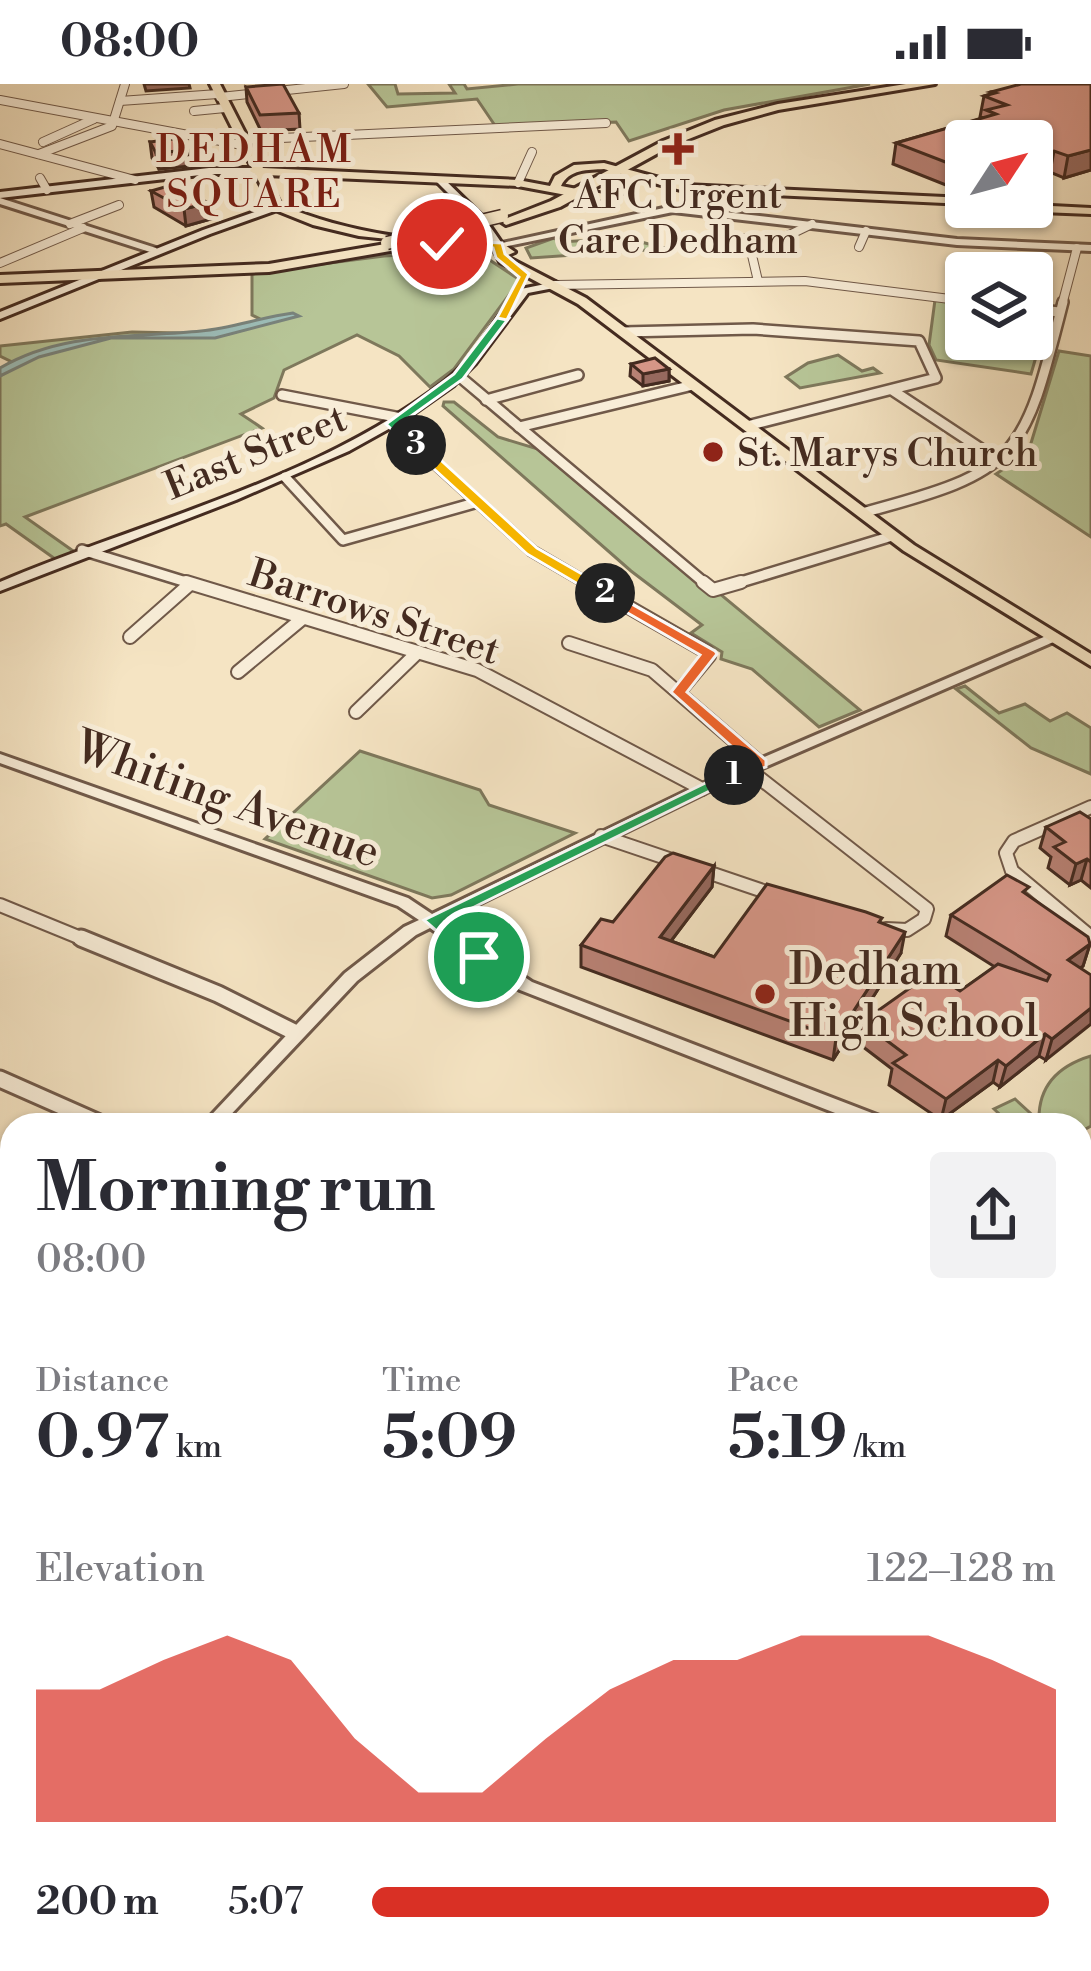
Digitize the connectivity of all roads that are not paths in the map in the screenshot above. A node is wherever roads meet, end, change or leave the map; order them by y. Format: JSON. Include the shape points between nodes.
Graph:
{"nodes":[{"id":1,"x":125,"y":84,"type":"edge"},
{"id":2,"x":344,"y":84,"type":"edge"},
{"id":3,"x":895,"y":84,"type":"edge"},
{"id":4,"x":929,"y":84,"type":"edge"},
{"id":5,"x":220,"y":96,"type":"edge"},
{"id":6,"x":0,"y":100,"type":"edge"},
{"id":7,"x":117,"y":105,"type":"junction"},
{"id":8,"x":194,"y":111,"type":"dead end"},
{"id":9,"x":94,"y":119,"type":"junction"},
{"id":10,"x":113,"y":123,"type":"junction"},
{"id":11,"x":606,"y":124,"type":"dead end"},
{"id":12,"x":241,"y":142,"type":"junction"},
{"id":13,"x":0,"y":144,"type":"edge"},
{"id":14,"x":25,"y":150,"type":"junction"},
{"id":15,"x":532,"y":152,"type":"dead end"},
{"id":16,"x":39,"y":154,"type":"junction"},
{"id":17,"x":584,"y":166,"type":"junction"},
{"id":18,"x":618,"y":168,"type":"junction"},
{"id":19,"x":255,"y":171,"type":"junction"},
{"id":20,"x":40,"y":178,"type":"dead end"},
{"id":21,"x":135,"y":179,"type":"junction"},
{"id":22,"x":439,"y":179,"type":"junction"},
{"id":23,"x":518,"y":183,"type":"junction"},
{"id":24,"x":47,"y":190,"type":"junction"},
{"id":25,"x":573,"y":195,"type":"junction"},
{"id":26,"x":606,"y":197,"type":"junction"},
{"id":27,"x":0,"y":198,"type":"edge"},
{"id":28,"x":945,"y":202,"type":"edge"},
{"id":29,"x":945,"y":202,"type":"edge"},
{"id":30,"x":119,"y":205,"type":"dead end"},
{"id":31,"x":1053,"y":206,"type":"edge"},
{"id":32,"x":277,"y":207,"type":"junction"},
{"id":33,"x":1053,"y":208,"type":"edge"},
{"id":34,"x":548,"y":209,"type":"junction"},
{"id":35,"x":1091,"y":209,"type":"edge"},
{"id":36,"x":504,"y":219,"type":"junction"},
{"id":37,"x":70,"y":224,"type":"junction"},
{"id":38,"x":812,"y":224,"type":"junction"},
{"id":39,"x":82,"y":228,"type":"junction"},
{"id":40,"x":866,"y":231,"type":"junction"},
{"id":41,"x":700,"y":240,"type":"dead end"},
{"id":42,"x":392,"y":245,"type":"junction"},
{"id":43,"x":498,"y":245,"type":"junction"},
{"id":44,"x":859,"y":247,"type":"dead end"},
{"id":45,"x":1077,"y":248,"type":"junction"},
{"id":46,"x":1091,"y":248,"type":"edge"},
{"id":47,"x":751,"y":251,"type":"dead end"},
{"id":48,"x":152,"y":252,"type":"junction"},
{"id":49,"x":166,"y":265,"type":"junction"},
{"id":50,"x":513,"y":266,"type":"junction"},
{"id":51,"x":112,"y":270,"type":"junction"},
{"id":52,"x":0,"y":271,"type":"edge"},
{"id":53,"x":758,"y":281,"type":"junction"},
{"id":54,"x":555,"y":285,"type":"junction"},
{"id":55,"x":518,"y":298,"type":"junction"},
{"id":56,"x":945,"y":298,"type":"edge"},
{"id":57,"x":1053,"y":311,"type":"edge"},
{"id":58,"x":1059,"y":312,"type":"junction"},
{"id":59,"x":0,"y":316,"type":"edge"},
{"id":60,"x":623,"y":332,"type":"junction"},
{"id":61,"x":578,"y":375,"type":"dead end"},
{"id":62,"x":459,"y":376,"type":"junction"},
{"id":63,"x":693,"y":385,"type":"junction"},
{"id":64,"x":892,"y":390,"type":"junction"},
{"id":65,"x":282,"y":394,"type":"dead end"},
{"id":66,"x":486,"y":400,"type":"junction"},
{"id":67,"x":396,"y":421,"type":"junction"},
{"id":68,"x":747,"y":426,"type":"junction"},
{"id":69,"x":519,"y":427,"type":"junction"},
{"id":70,"x":1001,"y":462,"type":"junction"},
{"id":71,"x":285,"y":477,"type":"junction"},
{"id":72,"x":478,"y":502,"type":"junction"},
{"id":73,"x":862,"y":513,"type":"junction"},
{"id":74,"x":892,"y":536,"type":"junction"},
{"id":75,"x":82,"y":550,"type":"junction"},
{"id":76,"x":190,"y":584,"type":"junction"},
{"id":77,"x":0,"y":587,"type":"edge"},
{"id":78,"x":303,"y":617,"type":"junction"},
{"id":79,"x":130,"y":637,"type":"dead end"},
{"id":80,"x":1053,"y":638,"type":"junction"},
{"id":81,"x":569,"y":643,"type":"dead end"},
{"id":82,"x":418,"y":652,"type":"junction"},
{"id":83,"x":1091,"y":661,"type":"edge"},
{"id":84,"x":238,"y":672,"type":"dead end"},
{"id":85,"x":679,"y":692,"type":"junction"},
{"id":86,"x":356,"y":712,"type":"dead end"},
{"id":87,"x":0,"y":758,"type":"edge"},
{"id":88,"x":754,"y":766,"type":"junction"},
{"id":89,"x":702,"y":789,"type":"junction"},
{"id":90,"x":1091,"y":806,"type":"edge"},
{"id":91,"x":601,"y":836,"type":"junction"},
{"id":92,"x":800,"y":902,"type":"edge"},
{"id":93,"x":0,"y":905,"type":"edge"},
{"id":94,"x":433,"y":920,"type":"junction"},
{"id":95,"x":864,"y":922,"type":"edge"},
{"id":96,"x":1091,"y":938,"type":"edge"},
{"id":97,"x":296,"y":1033,"type":"junction"},
{"id":98,"x":0,"y":1079,"type":"edge"},
{"id":99,"x":77,"y":1113,"type":"edge"},
{"id":100,"x":222,"y":1113,"type":"edge"},
{"id":101,"x":853,"y":1113,"type":"edge"}],
"edges":[{"from":1,"to":7,"type":"street"},
{"from":2,"to":5,"type":"street"},
{"from":3,"to":18,"type":"highway","via":[[717,117],[668,135]]},
{"from":4,"to":18,"type":"highway","via":[[728,120]]},
{"from":5,"to":7,"type":"street"},
{"from":5,"to":8,"type":"street"},
{"from":5,"to":12,"type":"main road"},
{"from":6,"to":9,"type":"street"},
{"from":7,"to":9,"type":"street"},
{"from":7,"to":10,"type":"street"},
{"from":9,"to":10,"type":"street"},
{"from":9,"to":14,"type":"street"},
{"from":10,"to":12,"type":"street"},
{"from":10,"to":16,"type":"street"},
{"from":11,"to":12,"type":"street"},
{"from":12,"to":19,"type":"main road"},
{"from":13,"to":14,"type":"street"},
{"from":14,"to":16,"type":"street"},
{"from":15,"to":23,"type":"street"},
{"from":16,"to":21,"type":"street"},
{"from":17,"to":18,"type":"main road"},
{"from":17,"to":23,"type":"main road"},
{"from":17,"to":25,"type":"main road","via":[[558,179],[555,187]]},
{"from":18,"to":25,"type":"highway"},
{"from":18,"to":26,"type":"main road","via":[[633,181]]},
{"from":18,"to":28,"type":"main road","via":[[685,188]]},
{"from":19,"to":21,"type":"main road"},
{"from":19,"to":22,"type":"main road"},
{"from":19,"to":32,"type":"main road"},
{"from":20,"to":24,"type":"street"},
{"from":21,"to":24,"type":"main road"},
{"from":22,"to":23,"type":"main road"},
{"from":22,"to":43,"type":"main road"},
{"from":23,"to":25,"type":"main road"},
{"from":24,"to":27,"type":"main road"},
{"from":25,"to":26,"type":"main road"},
{"from":25,"to":34,"type":"highway"},
{"from":25,"to":36,"type":"highway"},
{"from":26,"to":29,"type":"main road"},
{"from":26,"to":34,"type":"highway"},
{"from":27,"to":37,"type":"street"},
{"from":30,"to":37,"type":"street"},
{"from":31,"to":35,"type":"main road"},
{"from":32,"to":43,"type":"main road","via":[[340,230]]},
{"from":32,"to":48,"type":"main road"},
{"from":33,"to":35,"type":"main road"},
{"from":34,"to":36,"type":"highway"},
{"from":36,"to":42,"type":"highway","bridge":true},
{"from":37,"to":39,"type":"street"},
{"from":38,"to":40,"type":"street"},
{"from":38,"to":41,"type":"street","via":[[785,237]]},
{"from":38,"to":43,"type":"street","via":[[659,209]]},
{"from":39,"to":48,"type":"street"},
{"from":39,"to":52,"type":"street"},
{"from":40,"to":44,"type":"street"},
{"from":40,"to":45,"type":"street"},
{"from":42,"to":49,"type":"highway"},
{"from":42,"to":51,"type":"highway","via":[[289,266]]},
{"from":43,"to":50,"type":"main road"},
{"from":43,"to":54,"type":"main road"},
{"from":45,"to":46,"type":"street"},
{"from":45,"to":58,"type":"street"},
{"from":47,"to":53,"type":"street"},
{"from":48,"to":49,"type":"highway"},
{"from":48,"to":51,"type":"main road"},
{"from":49,"to":51,"type":"highway"},
{"from":50,"to":54,"type":"main road"},
{"from":50,"to":55,"type":"main road","via":[[525,276]]},
{"from":51,"to":52,"type":"highway"},
{"from":51,"to":59,"type":"main road"},
{"from":53,"to":54,"type":"street"},
{"from":53,"to":56,"type":"street"},
{"from":54,"to":55,"type":"main road"},
{"from":54,"to":60,"type":"main road"},
{"from":55,"to":62,"type":"main road","name":"East Street"},
{"from":57,"to":58,"type":"street"},
{"from":58,"to":70,"type":"street","via":[[1024,430]]},
{"from":60,"to":63,"type":"main road"},
{"from":60,"to":64,"type":"street","via":[[753,329],[919,341],[936,378]]},
{"from":61,"to":66,"type":"street"},
{"from":62,"to":66,"type":"street"},
{"from":62,"to":67,"type":"main road","name":"East Street"},
{"from":63,"to":68,"type":"main road"},
{"from":63,"to":69,"type":"street"},
{"from":64,"to":68,"type":"street"},
{"from":64,"to":70,"type":"street"},
{"from":65,"to":67,"type":"street"},
{"from":66,"to":69,"type":"street"},
{"from":67,"to":71,"type":"main road","name":"East Street"},
{"from":67,"to":72,"type":"street"},
{"from":68,"to":73,"type":"main road"},
{"from":69,"to":74,"type":"street","via":[[713,590]]},
{"from":70,"to":73,"type":"street","via":[[958,485]]},
{"from":71,"to":72,"type":"street","via":[[343,540]]},
{"from":71,"to":75,"type":"main road","name":"East Street"},
{"from":72,"to":85,"type":"street","via":[[532,551],[707,652]]},
{"from":73,"to":74,"type":"main road"},
{"from":74,"to":80,"type":"main road"},
{"from":75,"to":76,"type":"street","name":"Barrows Street"},
{"from":75,"to":77,"type":"main road","name":"East Street"},
{"from":76,"to":78,"type":"street","name":"Barrows Street"},
{"from":76,"to":79,"type":"street"},
{"from":78,"to":82,"type":"street","name":"Barrows Street"},
{"from":78,"to":84,"type":"street"},
{"from":80,"to":83,"type":"main road"},
{"from":80,"to":88,"type":"street"},
{"from":81,"to":85,"type":"street","via":[[646,667]]},
{"from":82,"to":86,"type":"street"},
{"from":82,"to":89,"type":"street","name":"Barrows Street","via":[[488,675]]},
{"from":85,"to":88,"type":"street"},
{"from":87,"to":94,"type":"street","name":"Whiting Avenue","via":[[403,902]]},
{"from":88,"to":89,"type":"street"},
{"from":88,"to":95,"type":"street","via":[[927,913],[908,930]]},
{"from":89,"to":91,"type":"street"},
{"from":90,"to":96,"type":"street","via":[[1014,841],[1006,853],[1012,871]]},
{"from":91,"to":92,"type":"street"},
{"from":91,"to":94,"type":"street"},
{"from":93,"to":97,"type":"street"},
{"from":94,"to":97,"type":"street","via":[[365,964]]},
{"from":94,"to":101,"type":"street","name":"Whiting Avenue","via":[[526,986]]},
{"from":97,"to":100,"type":"street"},
{"from":98,"to":99,"type":"street"}]}
